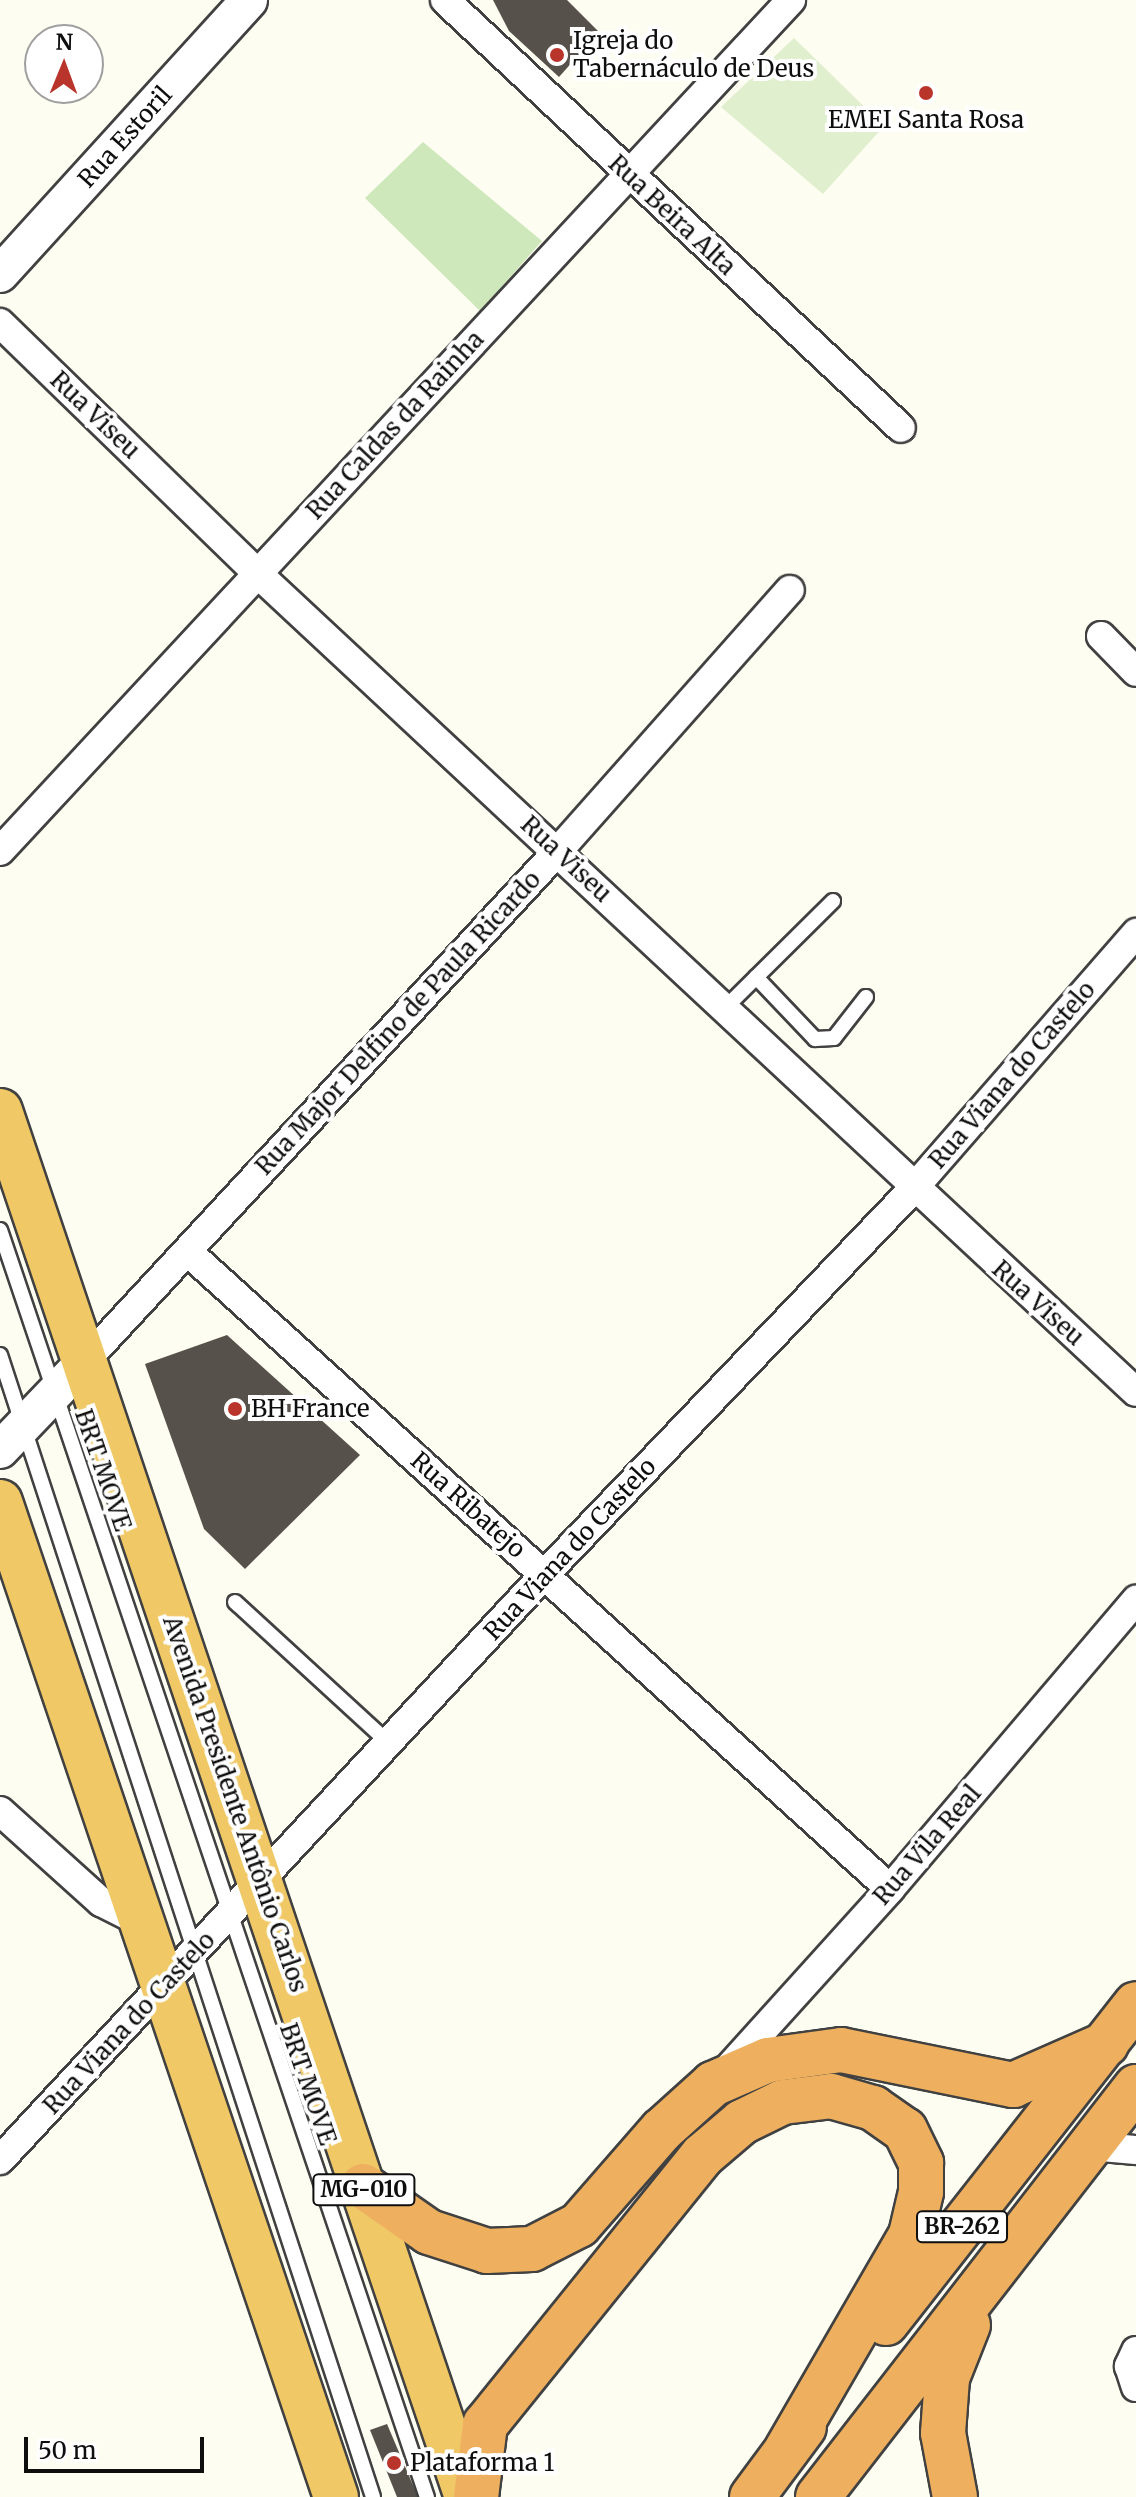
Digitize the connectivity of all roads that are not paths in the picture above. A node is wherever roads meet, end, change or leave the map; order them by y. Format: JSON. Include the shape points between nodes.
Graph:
{"nodes":[{"id":1,"x":249,"y":0,"type":"edge"},
{"id":2,"x":445,"y":0,"type":"edge"},
{"id":3,"x":791,"y":0,"type":"edge"},
{"id":4,"x":629,"y":175,"type":"junction"},
{"id":5,"x":0,"y":274,"type":"edge"},
{"id":6,"x":0,"y":323,"type":"edge"},
{"id":7,"x":901,"y":428,"type":"dead end"},
{"id":8,"x":257,"y":573,"type":"junction"},
{"id":9,"x":790,"y":590,"type":"dead end"},
{"id":10,"x":1101,"y":636,"type":"dead end"},
{"id":11,"x":1136,"y":672,"type":"edge"},
{"id":12,"x":0,"y":851,"type":"edge"},
{"id":13,"x":558,"y":851,"type":"junction"},
{"id":14,"x":833,"y":901,"type":"dead end"},
{"id":15,"x":1136,"y":933,"type":"edge"},
{"id":16,"x":756,"y":977,"type":"junction"},
{"id":17,"x":866,"y":997,"type":"dead end"},
{"id":18,"x":725,"y":1008,"type":"junction"},
{"id":19,"x":0,"y":1111,"type":"edge"},
{"id":20,"x":913,"y":1189,"type":"junction"},
{"id":21,"x":0,"y":1230,"type":"edge"},
{"id":22,"x":187,"y":1251,"type":"junction"},
{"id":23,"x":0,"y":1355,"type":"edge"},
{"id":24,"x":85,"y":1361,"type":"junction"},
{"id":25,"x":1136,"y":1392,"type":"edge"},
{"id":26,"x":54,"y":1394,"type":"junction"},
{"id":27,"x":12,"y":1438,"type":"edge"},
{"id":28,"x":0,"y":1502,"type":"edge"},
{"id":29,"x":544,"y":1575,"type":"junction"},
{"id":30,"x":1136,"y":1600,"type":"edge"},
{"id":31,"x":235,"y":1602,"type":"dead end"},
{"id":32,"x":388,"y":1742,"type":"junction"},
{"id":33,"x":0,"y":1811,"type":"edge"},
{"id":34,"x":262,"y":1882,"type":"junction"},
{"id":35,"x":890,"y":1889,"type":"junction"},
{"id":36,"x":231,"y":1916,"type":"junction"},
{"id":37,"x":137,"y":1920,"type":"junction"},
{"id":38,"x":179,"y":1970,"type":"junction"},
{"id":39,"x":1136,"y":2004,"type":"edge"},
{"id":40,"x":1106,"y":2044,"type":"junction"},
{"id":41,"x":713,"y":2084,"type":"junction"},
{"id":42,"x":1136,"y":2087,"type":"edge"},
{"id":43,"x":1090,"y":2146,"type":"junction"},
{"id":44,"x":1136,"y":2150,"type":"edge"},
{"id":45,"x":0,"y":2160,"type":"edge"},
{"id":46,"x":363,"y":2186,"type":"junction"},
{"id":47,"x":1000,"y":2259,"type":"junction"},
{"id":48,"x":1136,"y":2351,"type":"edge"},
{"id":49,"x":1136,"y":2387,"type":"edge"},
{"id":50,"x":317,"y":2439,"type":"junction"},
{"id":51,"x":787,"y":2449,"type":"junction"},
{"id":52,"x":316,"y":2497,"type":"edge"},
{"id":53,"x":336,"y":2497,"type":"edge"},
{"id":54,"x":373,"y":2497,"type":"edge"},
{"id":55,"x":427,"y":2497,"type":"edge"},
{"id":56,"x":467,"y":2497,"type":"edge"},
{"id":57,"x":476,"y":2497,"type":"edge"},
{"id":58,"x":752,"y":2497,"type":"edge"},
{"id":59,"x":818,"y":2497,"type":"edge"},
{"id":60,"x":955,"y":2497,"type":"edge"}],
"edges":[{"from":1,"to":5,"type":"street","name":"Rua Estoril"},
{"from":2,"to":4,"type":"street","name":"Rua Beira Alta"},
{"from":3,"to":4,"type":"street","name":"Rua Caldas da Rainha"},
{"from":4,"to":7,"type":"street","name":"Rua Beira Alta"},
{"from":4,"to":8,"type":"street","name":"Rua Caldas da Rainha"},
{"from":6,"to":8,"type":"street","name":"Rua Viseu"},
{"from":8,"to":12,"type":"street","name":"Rua Caldas da Rainha"},
{"from":8,"to":13,"type":"street","name":"Rua Viseu"},
{"from":9,"to":13,"type":"street","name":"Rua Major Delfino de Paula Ricardo"},
{"from":10,"to":11,"type":"street"},
{"from":13,"to":18,"type":"street","name":"Rua Viseu"},
{"from":13,"to":22,"type":"street","name":"Rua Major Delfino de Paula Ricardo"},
{"from":14,"to":16,"type":"lane"},
{"from":15,"to":20,"type":"street","name":"Rua Viana do Castelo"},
{"from":16,"to":17,"type":"lane","via":[[815,1039],[834,1038]]},
{"from":16,"to":18,"type":"lane"},
{"from":18,"to":20,"type":"street","name":"Rua Viseu"},
{"from":19,"to":24,"type":"highway","name":"Avenida Presidente Antônio Carlos","number":"MG-010"},
{"from":20,"to":25,"type":"street","name":"Rua Viseu"},
{"from":20,"to":29,"type":"street","name":"Rua Viana do Castelo"},
{"from":21,"to":26,"type":"lane","name":"BRT MOVE"},
{"from":22,"to":24,"type":"street","name":"Rua Major Delfino de Paula Ricardo"},
{"from":22,"to":29,"type":"street","name":"Rua Ribatejo"},
{"from":23,"to":27,"type":"lane"},
{"from":24,"to":26,"type":"street","name":"Rua Major Delfino de Paula Ricardo"},
{"from":24,"to":34,"type":"highway","name":"Avenida Presidente Antônio Carlos","number":"MG-010"},
{"from":26,"to":27,"type":"street","name":"Rua Major Delfino de Paula Ricardo"},
{"from":26,"to":36,"type":"lane","name":"BRT MOVE"},
{"from":27,"to":38,"type":"lane"},
{"from":28,"to":37,"type":"highway"},
{"from":29,"to":32,"type":"street","name":"Rua Viana do Castelo"},
{"from":29,"to":35,"type":"street","name":"Rua Ribatejo"},
{"from":30,"to":35,"type":"street","name":"Rua Vila Real"},
{"from":31,"to":32,"type":"lane"},
{"from":32,"to":34,"type":"street","name":"Rua Viana do Castelo"},
{"from":33,"to":37,"type":"street","via":[[101,1902]]},
{"from":34,"to":36,"type":"street","name":"Rua Viana do Castelo"},
{"from":34,"to":46,"type":"highway","name":"Avenida Presidente Antônio Carlos","number":"MG-010"},
{"from":35,"to":41,"type":"street","name":"Rua Vila Real"},
{"from":36,"to":38,"type":"street","name":"Rua Viana do Castelo"},
{"from":36,"to":55,"type":"lane","name":"BRT MOVE"},
{"from":37,"to":38,"type":"highway"},
{"from":38,"to":45,"type":"street","name":"Rua Viana do Castelo"},
{"from":38,"to":50,"type":"highway"},
{"from":38,"to":54,"type":"lane"},
{"from":39,"to":40,"type":"highway","number":"BR-262"},
{"from":40,"to":41,"type":"highway","via":[[1013,2085],[841,2050],[768,2060]]},
{"from":40,"to":51,"type":"highway","number":"BR-262"},
{"from":41,"to":46,"type":"highway","via":[[662,2130],[579,2225],[532,2249],[487,2251],[429,2232]]},
{"from":42,"to":43,"type":"highway","number":"BR-262"},
{"from":43,"to":44,"type":"street"},
{"from":43,"to":47,"type":"highway","number":"BR-262"},
{"from":46,"to":56,"type":"highway","name":"Avenida Presidente Antônio Carlos","number":"MG-010"},
{"from":47,"to":59,"type":"highway","number":"BR-262"},
{"from":47,"to":60,"type":"highway","via":[[947,2378],[943,2433]]},
{"from":48,"to":49,"type":"street","via":[[1129,2366]]},
{"from":50,"to":52,"type":"highway"},
{"from":50,"to":53,"type":"highway"},
{"from":51,"to":57,"type":"highway","via":[[911,2235],[921,2192],[921,2163],[905,2130],[873,2108],[831,2096],[783,2102],[742,2122],[702,2156],[485,2425]]},
{"from":51,"to":58,"type":"highway","number":"BR-262"}]}
